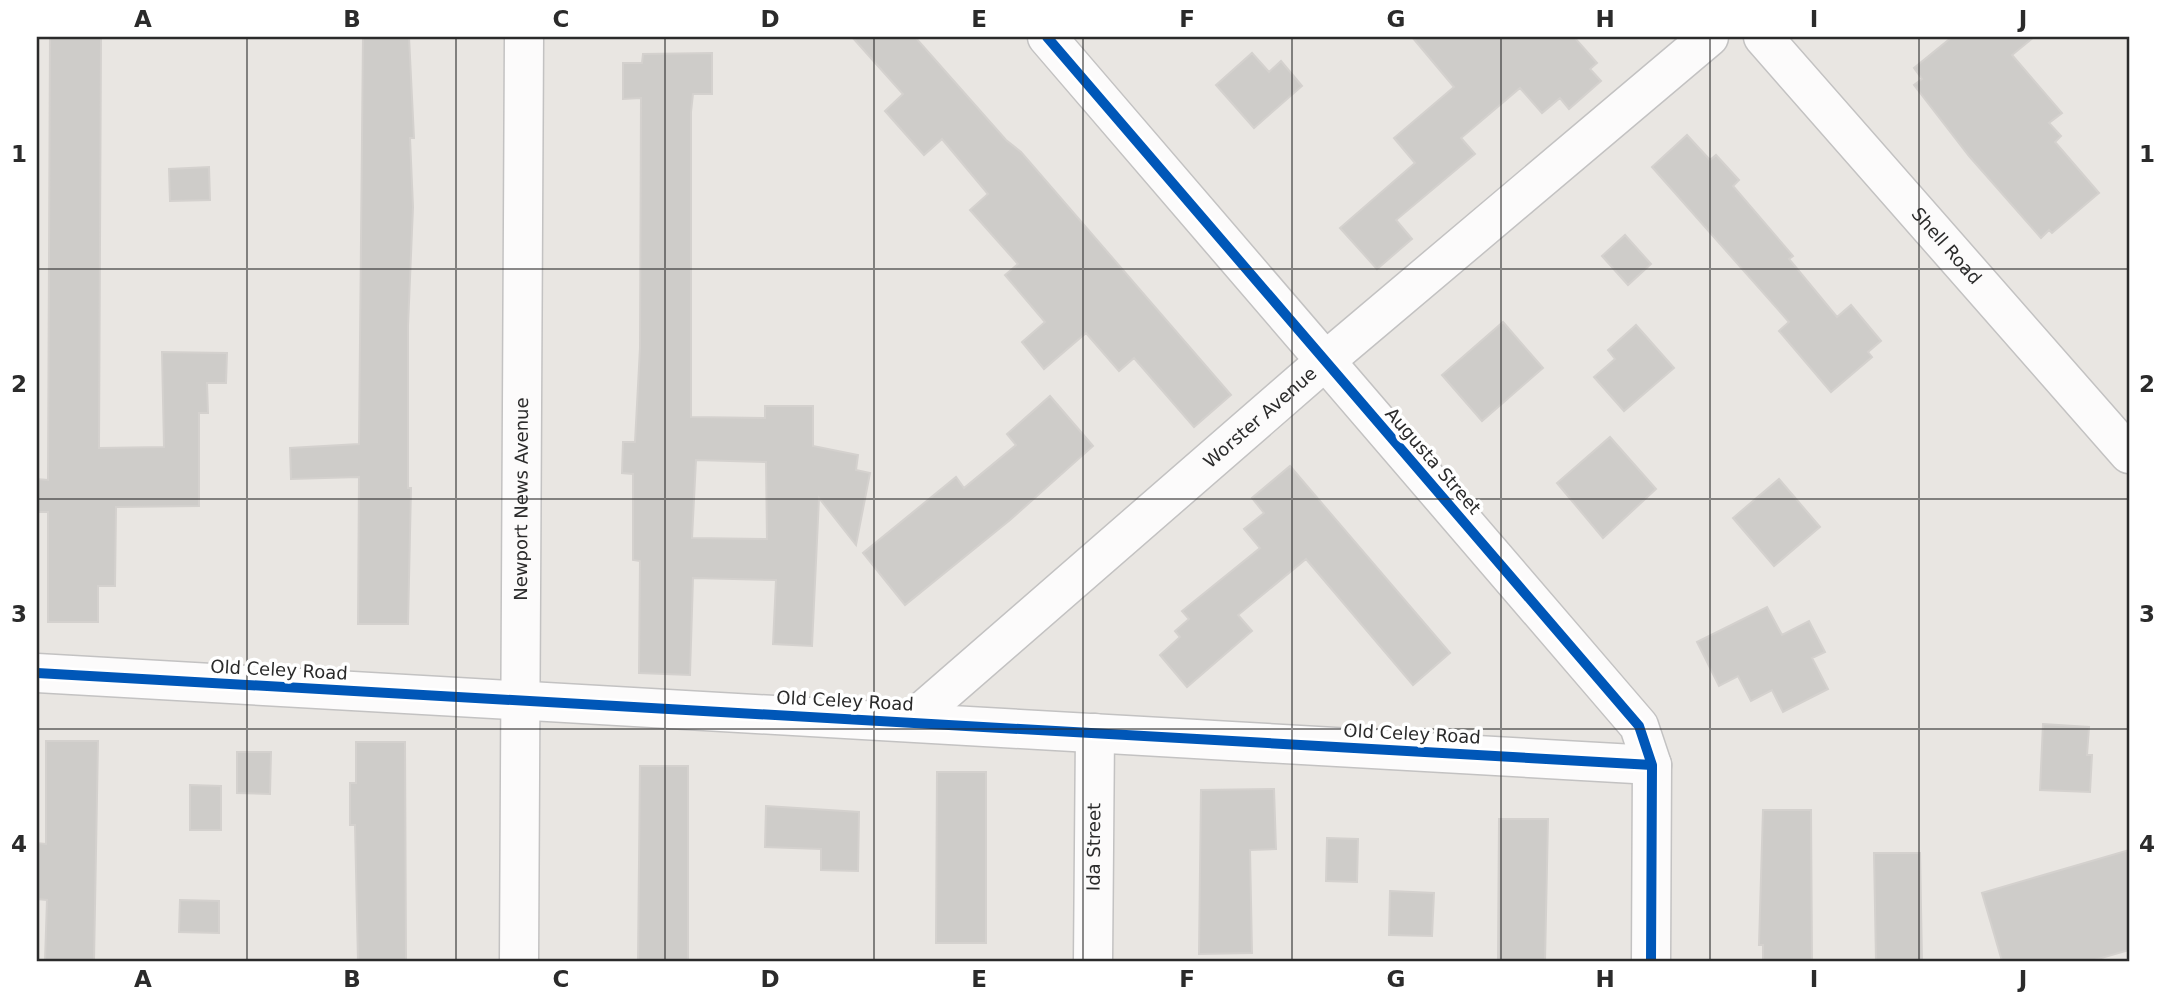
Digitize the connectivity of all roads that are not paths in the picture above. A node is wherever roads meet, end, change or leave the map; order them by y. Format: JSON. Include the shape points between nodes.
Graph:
{"nodes":[{"id":1,"x":524,"y":37,"type":"edge"},
{"id":2,"x":1047,"y":37,"type":"edge"},
{"id":3,"x":1709,"y":37,"type":"edge"},
{"id":4,"x":1763,"y":37,"type":"edge"},
{"id":5,"x":1324,"y":362,"type":"junction"},
{"id":6,"x":2129,"y":454,"type":"edge"},
{"id":7,"x":37,"y":673,"type":"edge"},
{"id":8,"x":522,"y":701,"type":"junction"},
{"id":9,"x":910,"y":722,"type":"junction"},
{"id":10,"x":1095,"y":733,"type":"junction"},
{"id":11,"x":1652,"y":765,"type":"junction"},
{"id":12,"x":519,"y":961,"type":"edge"},
{"id":13,"x":1093,"y":961,"type":"edge"},
{"id":14,"x":1651,"y":961,"type":"edge"}],
"edges":[{"from":1,"to":8,"type":"street","name":"Newport News Avenue"},
{"from":2,"to":5,"type":"street","name":"Augusta Street"},
{"from":3,"to":5,"type":"street","name":"Worster Avenue"},
{"from":4,"to":6,"type":"street","name":"Shell Road"},
{"from":5,"to":9,"type":"street","name":"Worster Avenue"},
{"from":5,"to":11,"type":"street","name":"Augusta Street","via":[[1639,726]]},
{"from":7,"to":8,"type":"street","name":"Old Celey Road"},
{"from":8,"to":9,"type":"street","name":"Old Celey Road"},
{"from":8,"to":12,"type":"street","name":"Newport News Avenue"},
{"from":9,"to":10,"type":"street","name":"Old Celey Road"},
{"from":10,"to":11,"type":"street","name":"Old Celey Road"},
{"from":10,"to":13,"type":"street","name":"Ida Street"},
{"from":11,"to":14,"type":"street","name":"Augusta Street"}]}
